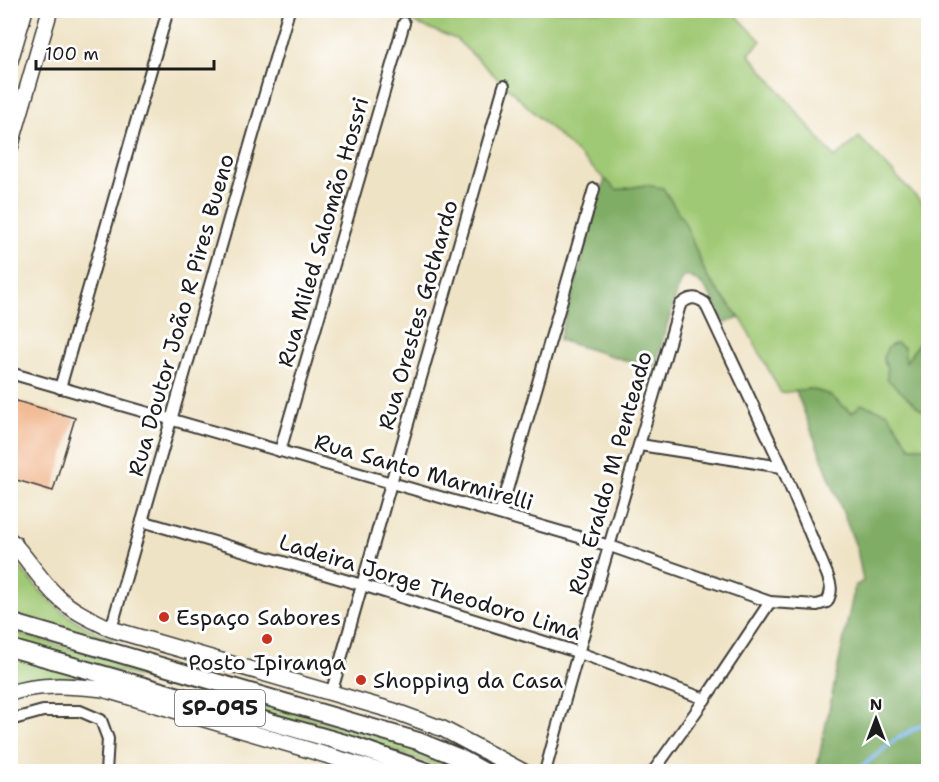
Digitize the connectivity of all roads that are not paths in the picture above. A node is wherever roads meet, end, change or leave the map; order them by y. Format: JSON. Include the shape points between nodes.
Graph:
{"nodes":[{"id":1,"x":25,"y":10,"type":"edge"},
{"id":2,"x":50,"y":10,"type":"edge"},
{"id":3,"x":168,"y":10,"type":"edge"},
{"id":4,"x":289,"y":10,"type":"edge"},
{"id":5,"x":404,"y":23,"type":"dead end"},
{"id":6,"x":10,"y":61,"type":"edge"},
{"id":7,"x":504,"y":86,"type":"dead end"},
{"id":8,"x":15,"y":120,"type":"edge"},
{"id":9,"x":10,"y":148,"type":"edge"},
{"id":10,"x":594,"y":189,"type":"dead end"},
{"id":11,"x":10,"y":373,"type":"edge"},
{"id":12,"x":60,"y":388,"type":"junction"},
{"id":13,"x":171,"y":420,"type":"junction"},
{"id":14,"x":640,"y":446,"type":"junction"},
{"id":15,"x":280,"y":451,"type":"junction"},
{"id":16,"x":782,"y":467,"type":"junction"},
{"id":17,"x":391,"y":483,"type":"junction"},
{"id":18,"x":500,"y":514,"type":"junction"},
{"id":19,"x":142,"y":521,"type":"junction"},
{"id":20,"x":12,"y":542,"type":"edge"},
{"id":21,"x":610,"y":546,"type":"junction"},
{"id":22,"x":362,"y":585,"type":"junction"},
{"id":23,"x":770,"y":602,"type":"junction"},
{"id":24,"x":10,"y":622,"type":"edge"},
{"id":25,"x":111,"y":629,"type":"junction"},
{"id":26,"x":10,"y":648,"type":"edge"},
{"id":27,"x":577,"y":652,"type":"junction"},
{"id":28,"x":10,"y":693,"type":"edge"},
{"id":29,"x":331,"y":694,"type":"junction"},
{"id":30,"x":705,"y":699,"type":"junction"},
{"id":31,"x":10,"y":720,"type":"edge"},
{"id":32,"x":105,"y":771,"type":"edge"},
{"id":33,"x":383,"y":771,"type":"edge"},
{"id":34,"x":428,"y":771,"type":"edge"},
{"id":35,"x":485,"y":771,"type":"edge"},
{"id":36,"x":524,"y":771,"type":"edge"},
{"id":37,"x":545,"y":771,"type":"edge"},
{"id":38,"x":652,"y":771,"type":"edge"}],
"edges":[{"from":1,"to":6,"type":"street"},
{"from":2,"to":8,"type":"street"},
{"from":3,"to":12,"type":"street"},
{"from":4,"to":13,"type":"street","name":"Rua Doutor João R Pires Bueno"},
{"from":5,"to":15,"type":"street","name":"Rua Miled Salomão Hossri"},
{"from":7,"to":17,"type":"street","name":"Rua Orestes Gothardo"},
{"from":8,"to":9,"type":"street"},
{"from":10,"to":18,"type":"street"},
{"from":11,"to":12,"type":"street","name":"Rua Santo Marmirelli"},
{"from":12,"to":13,"type":"street","name":"Rua Santo Marmirelli"},
{"from":13,"to":15,"type":"street","name":"Rua Santo Marmirelli"},
{"from":13,"to":19,"type":"street","name":"Rua Doutor João R Pires Bueno"},
{"from":14,"to":16,"type":"street"},
{"from":14,"to":16,"type":"street","name":"Rua Eraldo M Penteado","via":[[680,305],[692,297],[705,303]]},
{"from":14,"to":21,"type":"street","name":"Rua Eraldo M Penteado"},
{"from":15,"to":17,"type":"street","name":"Rua Santo Marmirelli"},
{"from":16,"to":23,"type":"street","name":"Rua Santo Marmirelli","via":[[831,585],[831,594],[827,603],[817,605]]},
{"from":17,"to":18,"type":"street","name":"Rua Santo Marmirelli"},
{"from":17,"to":22,"type":"street","name":"Rua Orestes Gothardo"},
{"from":18,"to":21,"type":"street","name":"Rua Santo Marmirelli"},
{"from":19,"to":22,"type":"street","name":"Ladeira Jorge Theodoro Lima"},
{"from":19,"to":25,"type":"street","name":"Rua Doutor João R Pires Bueno"},
{"from":20,"to":25,"type":"street","via":[[60,599]]},
{"from":21,"to":23,"type":"street","name":"Rua Santo Marmirelli"},
{"from":21,"to":27,"type":"street","name":"Rua Eraldo M Penteado"},
{"from":22,"to":27,"type":"street","name":"Ladeira Jorge Theodoro Lima"},
{"from":22,"to":29,"type":"street","name":"Rua Orestes Gothardo"},
{"from":23,"to":30,"type":"street"},
{"from":24,"to":35,"type":"main road","number":"SP-095","via":[[418,741]]},
{"from":25,"to":29,"type":"street"},
{"from":26,"to":34,"type":"main road","number":"SP-095"},
{"from":27,"to":30,"type":"street","name":"Ladeira Jorge Theodoro Lima"},
{"from":27,"to":37,"type":"street","name":"Rua Eraldo M Penteado"},
{"from":28,"to":33,"type":"street","via":[[44,686],[103,689]]},
{"from":29,"to":36,"type":"street","via":[[443,729]]},
{"from":30,"to":38,"type":"street"},
{"from":31,"to":32,"type":"street","via":[[43,711],[80,711],[101,720],[108,739]]}]}
